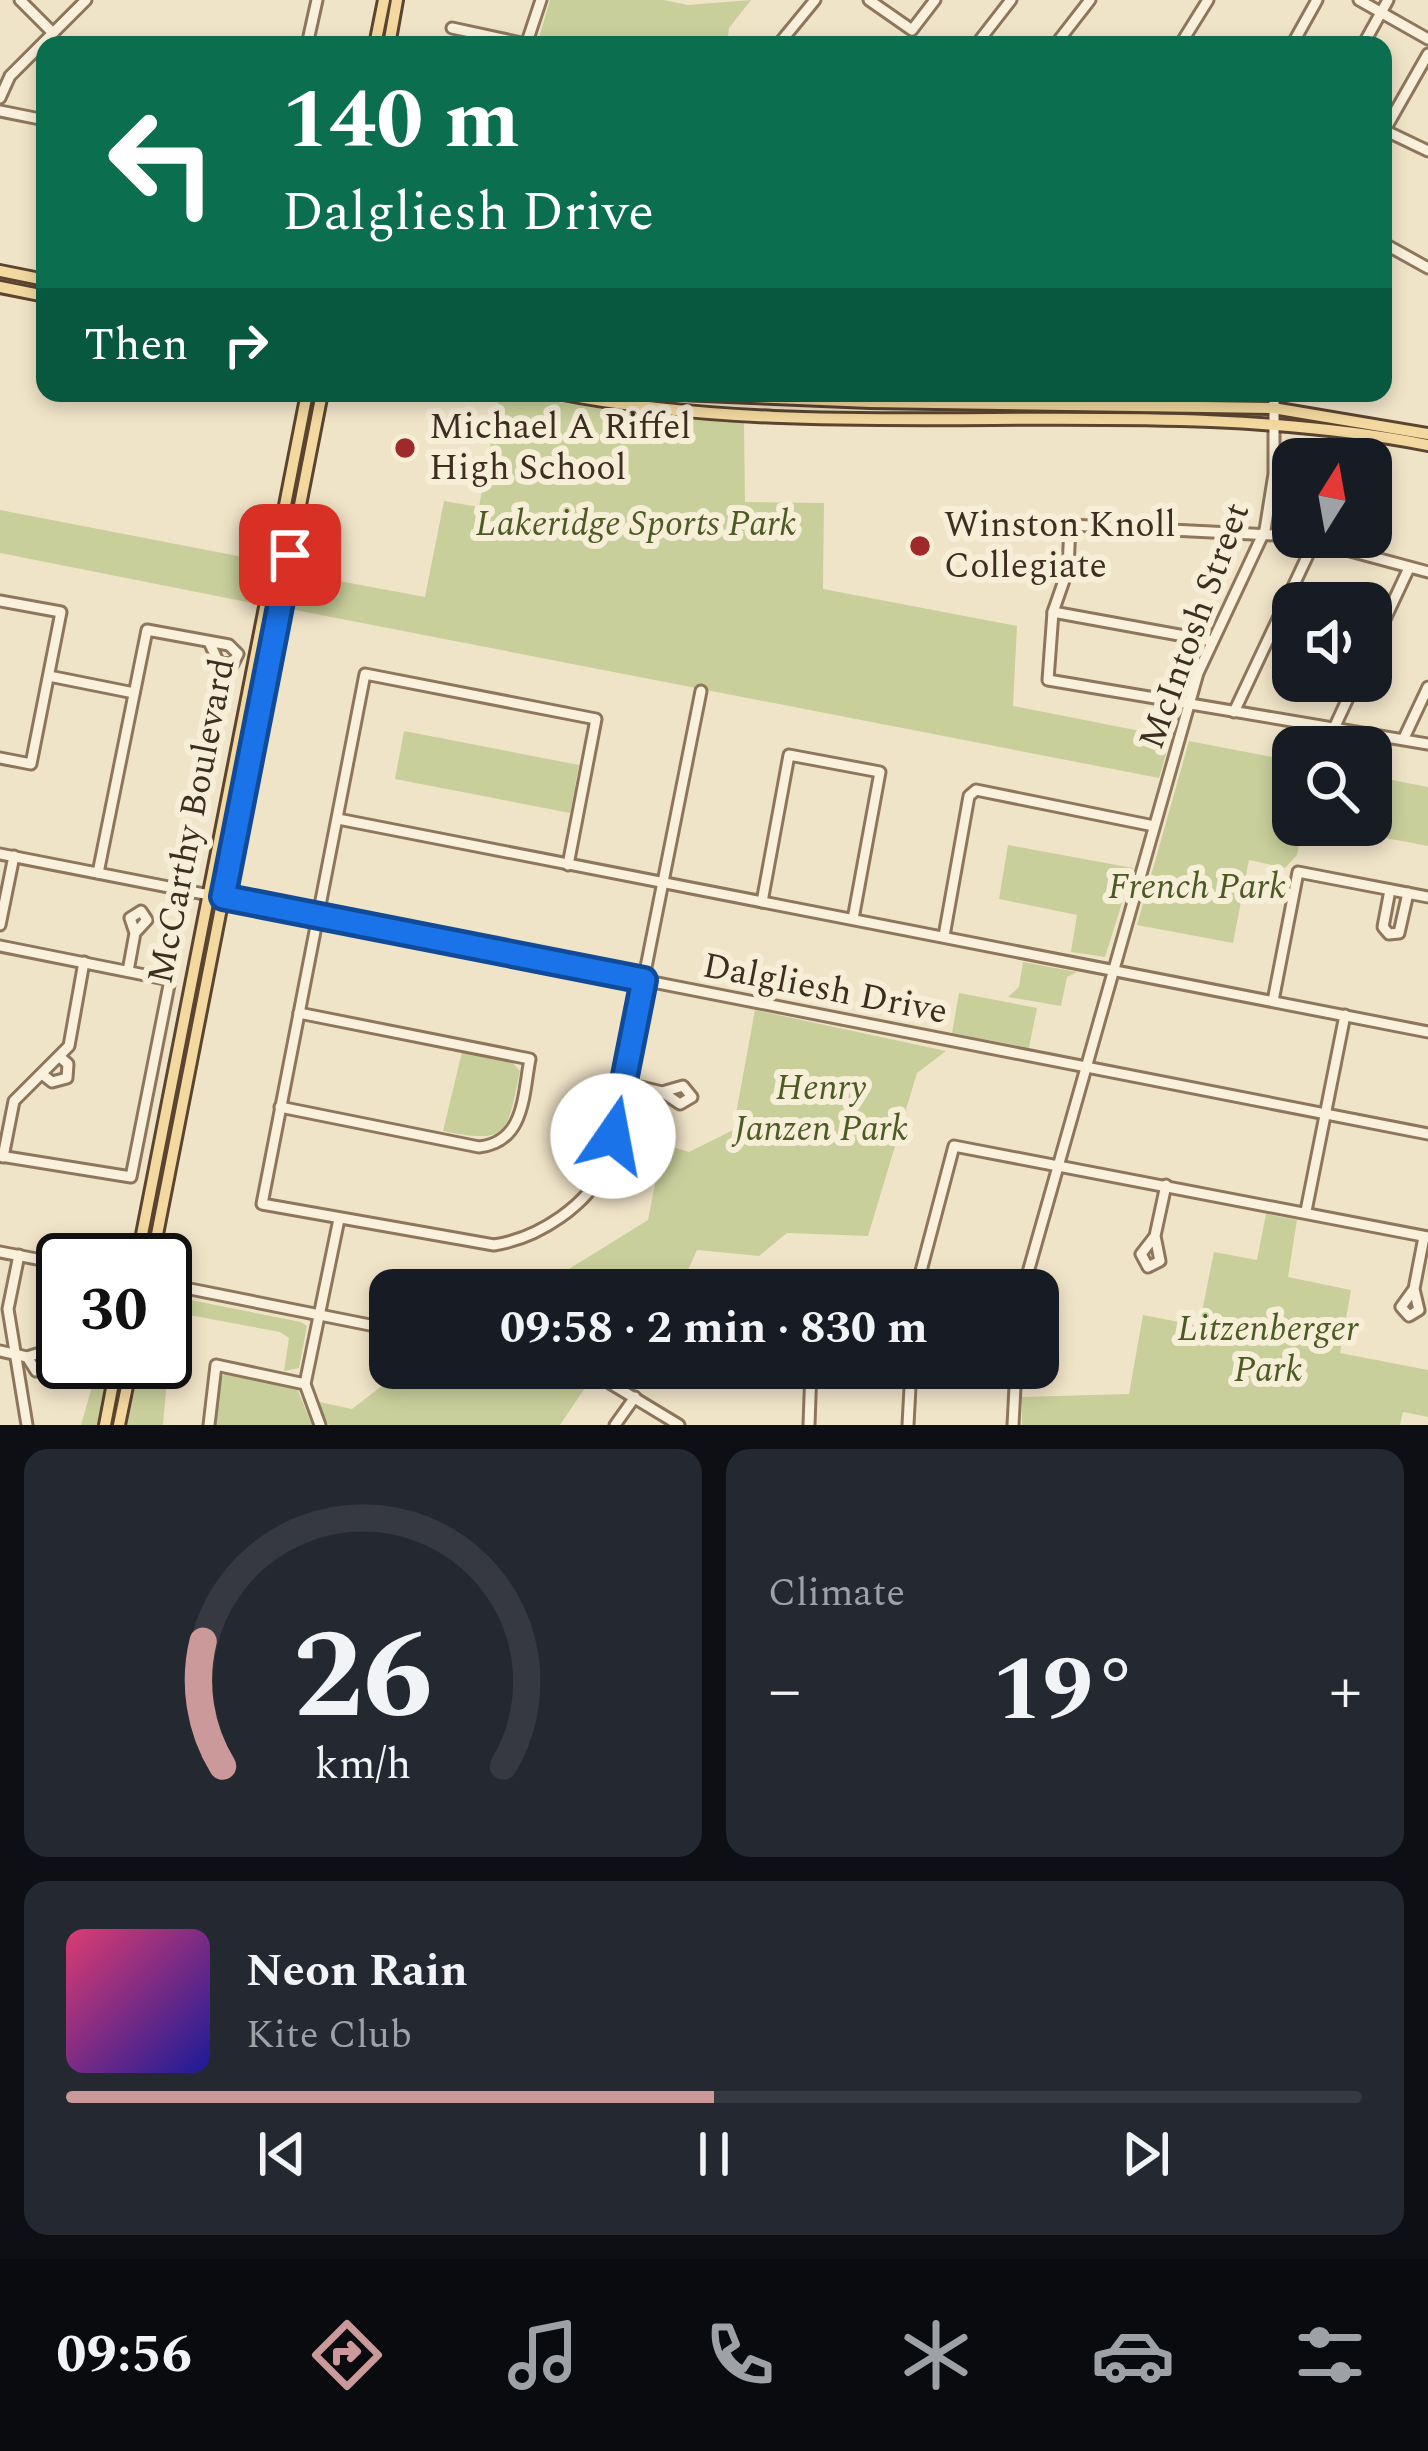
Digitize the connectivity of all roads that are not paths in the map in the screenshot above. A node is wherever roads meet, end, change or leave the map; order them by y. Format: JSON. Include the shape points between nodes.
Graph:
{"nodes":[{"id":1,"x":20,"y":0,"type":"edge"},
{"id":2,"x":86,"y":0,"type":"edge"},
{"id":3,"x":317,"y":0,"type":"edge"},
{"id":4,"x":384,"y":0,"type":"edge"},
{"id":5,"x":397,"y":0,"type":"edge"},
{"id":6,"x":541,"y":0,"type":"edge"},
{"id":7,"x":814,"y":0,"type":"edge"},
{"id":8,"x":869,"y":0,"type":"edge"},
{"id":9,"x":935,"y":0,"type":"edge"},
{"id":10,"x":1011,"y":0,"type":"edge"},
{"id":11,"x":1090,"y":0,"type":"edge"},
{"id":12,"x":1208,"y":0,"type":"edge"},
{"id":13,"x":1317,"y":0,"type":"edge"},
{"id":14,"x":1359,"y":0,"type":"edge"},
{"id":15,"x":1388,"y":0,"type":"edge"},
{"id":16,"x":1381,"y":12,"type":"junction"},
{"id":17,"x":452,"y":28,"type":"dead end"},
{"id":18,"x":52,"y":33,"type":"junction"},
{"id":19,"x":49,"y":36,"type":"edge"},
{"id":20,"x":309,"y":36,"type":"edge"},
{"id":21,"x":377,"y":36,"type":"edge"},
{"id":22,"x":390,"y":36,"type":"edge"},
{"id":23,"x":487,"y":36,"type":"edge"},
{"id":24,"x":529,"y":36,"type":"edge"},
{"id":25,"x":785,"y":36,"type":"edge"},
{"id":26,"x":983,"y":36,"type":"edge"},
{"id":27,"x":1062,"y":36,"type":"edge"},
{"id":28,"x":1186,"y":36,"type":"edge"},
{"id":29,"x":1297,"y":36,"type":"edge"},
{"id":30,"x":1368,"y":36,"type":"edge"},
{"id":31,"x":1428,"y":39,"type":"edge"},
{"id":32,"x":36,"y":49,"type":"edge"},
{"id":33,"x":1428,"y":54,"type":"edge"},
{"id":34,"x":0,"y":98,"type":"edge"},
{"id":35,"x":0,"y":111,"type":"edge"},
{"id":36,"x":36,"y":117,"type":"edge"},
{"id":37,"x":1392,"y":118,"type":"edge"},
{"id":38,"x":1392,"y":135,"type":"edge"},
{"id":39,"x":1428,"y":151,"type":"edge"},
{"id":40,"x":1392,"y":248,"type":"edge"},
{"id":41,"x":1428,"y":268,"type":"edge"},
{"id":42,"x":0,"y":271,"type":"edge"},
{"id":43,"x":36,"y":278,"type":"edge"},
{"id":44,"x":0,"y":287,"type":"edge"},
{"id":45,"x":36,"y":294,"type":"edge"},
{"id":46,"x":305,"y":402,"type":"edge"},
{"id":47,"x":320,"y":402,"type":"edge"},
{"id":48,"x":620,"y":402,"type":"edge"},
{"id":49,"x":870,"y":402,"type":"edge"},
{"id":50,"x":1032,"y":402,"type":"edge"},
{"id":51,"x":1274,"y":402,"type":"edge"},
{"id":52,"x":1274,"y":408,"type":"junction"},
{"id":53,"x":870,"y":419,"type":"junction"},
{"id":54,"x":1273,"y":423,"type":"junction"},
{"id":55,"x":1428,"y":434,"type":"edge"},
{"id":56,"x":1428,"y":445,"type":"edge"},
{"id":57,"x":1265,"y":530,"type":"junction"},
{"id":58,"x":1272,"y":532,"type":"edge"},
{"id":59,"x":1307,"y":558,"type":"edge"},
{"id":60,"x":1375,"y":558,"type":"edge"},
{"id":61,"x":1409,"y":568,"type":"junction"},
{"id":62,"x":1428,"y":572,"type":"edge"},
{"id":63,"x":0,"y":601,"type":"edge"},
{"id":64,"x":1392,"y":605,"type":"edge"},
{"id":65,"x":1053,"y":612,"type":"junction"},
{"id":66,"x":1212,"y":641,"type":"junction"},
{"id":67,"x":209,"y":642,"type":"dead end"},
{"id":68,"x":49,"y":676,"type":"junction"},
{"id":69,"x":1428,"y":687,"type":"edge"},
{"id":70,"x":701,"y":691,"type":"dead end"},
{"id":71,"x":134,"y":693,"type":"junction"},
{"id":72,"x":1346,"y":702,"type":"edge"},
{"id":73,"x":1188,"y":706,"type":"junction"},
{"id":74,"x":1234,"y":712,"type":"junction"},
{"id":75,"x":1335,"y":726,"type":"joint"},
{"id":76,"x":1392,"y":736,"type":"edge"},
{"id":77,"x":1404,"y":738,"type":"junction"},
{"id":78,"x":1428,"y":744,"type":"edge"},
{"id":79,"x":0,"y":758,"type":"edge"},
{"id":80,"x":338,"y":819,"type":"junction"},
{"id":81,"x":1154,"y":826,"type":"junction"},
{"id":82,"x":0,"y":854,"type":"edge"},
{"id":83,"x":14,"y":856,"type":"junction"},
{"id":84,"x":568,"y":865,"type":"junction"},
{"id":85,"x":98,"y":873,"type":"junction"},
{"id":86,"x":666,"y":884,"type":"junction"},
{"id":87,"x":1390,"y":890,"type":"junction"},
{"id":88,"x":1408,"y":893,"type":"junction"},
{"id":89,"x":208,"y":894,"type":"junction"},
{"id":90,"x":223,"y":897,"type":"junction"},
{"id":91,"x":1428,"y":897,"type":"edge"},
{"id":92,"x":762,"y":902,"type":"junction"},
{"id":93,"x":318,"y":916,"type":"junction"},
{"id":94,"x":853,"y":919,"type":"junction"},
{"id":95,"x":0,"y":925,"type":"edge"},
{"id":96,"x":135,"y":933,"type":"dead end"},
{"id":97,"x":944,"y":937,"type":"junction"},
{"id":98,"x":0,"y":946,"type":"edge"},
{"id":99,"x":84,"y":962,"type":"junction"},
{"id":100,"x":1113,"y":970,"type":"junction"},
{"id":101,"x":128,"y":971,"type":"junction"},
{"id":102,"x":644,"y":980,"type":"junction"},
{"id":103,"x":1273,"y":1001,"type":"junction"},
{"id":104,"x":299,"y":1012,"type":"junction"},
{"id":105,"x":1345,"y":1015,"type":"junction"},
{"id":106,"x":1428,"y":1032,"type":"edge"},
{"id":107,"x":60,"y":1058,"type":"junction"},
{"id":108,"x":1084,"y":1067,"type":"junction"},
{"id":109,"x":43,"y":1074,"type":"junction"},
{"id":110,"x":624,"y":1083,"type":"junction"},
{"id":111,"x":662,"y":1091,"type":"dead end"},
{"id":112,"x":280,"y":1107,"type":"junction"},
{"id":113,"x":1326,"y":1113,"type":"junction"},
{"id":114,"x":1428,"y":1133,"type":"edge"},
{"id":115,"x":2,"y":1157,"type":"edge"},
{"id":116,"x":1055,"y":1167,"type":"junction"},
{"id":117,"x":1166,"y":1185,"type":"junction"},
{"id":118,"x":1306,"y":1211,"type":"junction"},
{"id":119,"x":339,"y":1219,"type":"junction"},
{"id":120,"x":142,"y":1233,"type":"edge"},
{"id":121,"x":157,"y":1233,"type":"edge"},
{"id":122,"x":1155,"y":1236,"type":"dead end"},
{"id":123,"x":1426,"y":1237,"type":"edge"},
{"id":124,"x":0,"y":1252,"type":"edge"},
{"id":125,"x":19,"y":1255,"type":"junction"},
{"id":126,"x":36,"y":1258,"type":"edge"},
{"id":127,"x":922,"y":1269,"type":"edge"},
{"id":128,"x":1028,"y":1269,"type":"edge"},
{"id":129,"x":192,"y":1289,"type":"edge"},
{"id":130,"x":1414,"y":1289,"type":"dead end"},
{"id":131,"x":320,"y":1315,"type":"junction"},
{"id":132,"x":369,"y":1325,"type":"edge"},
{"id":133,"x":0,"y":1351,"type":"edge"},
{"id":134,"x":21,"y":1355,"type":"junction"},
{"id":135,"x":304,"y":1384,"type":"junction"},
{"id":136,"x":112,"y":1389,"type":"edge"},
{"id":137,"x":126,"y":1389,"type":"edge"},
{"id":138,"x":621,"y":1389,"type":"edge"},
{"id":139,"x":810,"y":1389,"type":"edge"},
{"id":140,"x":910,"y":1389,"type":"edge"},
{"id":141,"x":1015,"y":1389,"type":"edge"},
{"id":142,"x":635,"y":1397,"type":"junction"},
{"id":143,"x":27,"y":1425,"type":"edge"},
{"id":144,"x":105,"y":1425,"type":"edge"},
{"id":145,"x":119,"y":1425,"type":"edge"},
{"id":146,"x":209,"y":1425,"type":"edge"},
{"id":147,"x":320,"y":1425,"type":"edge"},
{"id":148,"x":615,"y":1425,"type":"edge"},
{"id":149,"x":679,"y":1425,"type":"edge"},
{"id":150,"x":809,"y":1425,"type":"edge"},
{"id":151,"x":908,"y":1425,"type":"edge"},
{"id":152,"x":1012,"y":1425,"type":"edge"}],
"edges":[{"from":1,"to":18,"type":"street"},
{"from":2,"to":18,"type":"street"},
{"from":3,"to":20,"type":"street"},
{"from":4,"to":21,"type":"main road"},
{"from":5,"to":22,"type":"main road"},
{"from":6,"to":24,"type":"street"},
{"from":7,"to":25,"type":"street"},
{"from":8,"to":9,"type":"street","via":[[912,30]]},
{"from":10,"to":26,"type":"street"},
{"from":11,"to":27,"type":"street"},
{"from":12,"to":28,"type":"street"},
{"from":13,"to":29,"type":"street"},
{"from":14,"to":16,"type":"street"},
{"from":15,"to":16,"type":"street"},
{"from":16,"to":30,"type":"street"},
{"from":16,"to":31,"type":"street"},
{"from":17,"to":23,"type":"street"},
{"from":18,"to":19,"type":"street"},
{"from":32,"to":34,"type":"street"},
{"from":33,"to":37,"type":"street"},
{"from":35,"to":36,"type":"street"},
{"from":38,"to":39,"type":"street"},
{"from":40,"to":41,"type":"street"},
{"from":42,"to":43,"type":"main road"},
{"from":44,"to":45,"type":"main road"},
{"from":46,"to":89,"type":"main road","name":"McCarthy Boulevard"},
{"from":47,"to":90,"type":"main road","name":"McCarthy Boulevard"},
{"from":48,"to":53,"type":"main road","via":[[710,415]]},
{"from":49,"to":53,"type":"street"},
{"from":50,"to":52,"type":"main road"},
{"from":51,"to":52,"type":"street","name":"McIntosh Street"},
{"from":52,"to":54,"type":"street","name":"McIntosh Street"},
{"from":52,"to":55,"type":"main road"},
{"from":53,"to":54,"type":"main road"},
{"from":54,"to":56,"type":"main road"},
{"from":54,"to":57,"type":"street","name":"McIntosh Street"},
{"from":57,"to":58,"type":"street"},
{"from":57,"to":65,"type":"street","via":[[1070,525],[1068,569]]},
{"from":57,"to":66,"type":"street","name":"McIntosh Street"},
{"from":59,"to":74,"type":"street"},
{"from":60,"to":61,"type":"street"},
{"from":61,"to":62,"type":"street"},
{"from":61,"to":64,"type":"street"},
{"from":63,"to":68,"type":"street","via":[[61,612]]},
{"from":65,"to":66,"type":"street"},
{"from":65,"to":73,"type":"street","via":[[1048,680]]},
{"from":66,"to":73,"type":"street","name":"McIntosh Street"},
{"from":67,"to":71,"type":"street","via":[[146,630]]},
{"from":68,"to":71,"type":"street"},
{"from":68,"to":79,"type":"street","via":[[32,764]]},
{"from":69,"to":77,"type":"street"},
{"from":70,"to":86,"type":"street"},
{"from":71,"to":85,"type":"street"},
{"from":72,"to":75,"type":"street"},
{"from":73,"to":74,"type":"street"},
{"from":73,"to":81,"type":"street","name":"McIntosh Street"},
{"from":74,"to":75,"type":"street"},
{"from":76,"to":77,"type":"street"},
{"from":77,"to":78,"type":"street"},
{"from":80,"to":84,"type":"street"},
{"from":80,"to":84,"type":"street","via":[[364,674],[596,718]]},
{"from":80,"to":93,"type":"street"},
{"from":81,"to":97,"type":"street","via":[[976,790]]},
{"from":81,"to":100,"type":"street","name":"McIntosh Street"},
{"from":82,"to":83,"type":"street","name":"Dalgliesh Drive"},
{"from":83,"to":85,"type":"street","name":"Dalgliesh Drive"},
{"from":83,"to":95,"type":"street"},
{"from":84,"to":86,"type":"street"},
{"from":85,"to":89,"type":"street","name":"Dalgliesh Drive"},
{"from":86,"to":92,"type":"street"},
{"from":86,"to":102,"type":"street"},
{"from":87,"to":88,"type":"street"},
{"from":87,"to":88,"type":"street","via":[[1388,934],[1399,933]]},
{"from":87,"to":103,"type":"street","via":[[1298,872]]},
{"from":88,"to":91,"type":"street"},
{"from":89,"to":90,"type":"street","name":"Dalgliesh Drive"},
{"from":89,"to":120,"type":"main road","name":"McCarthy Boulevard"},
{"from":90,"to":93,"type":"street","name":"Dalgliesh Drive"},
{"from":90,"to":121,"type":"main road","name":"McCarthy Boulevard"},
{"from":92,"to":94,"type":"street"},
{"from":92,"to":94,"type":"street","via":[[789,755],[880,772]]},
{"from":93,"to":102,"type":"street","name":"Dalgliesh Drive"},
{"from":93,"to":104,"type":"street"},
{"from":94,"to":97,"type":"street"},
{"from":96,"to":101,"type":"street"},
{"from":97,"to":100,"type":"street"},
{"from":98,"to":99,"type":"street"},
{"from":99,"to":101,"type":"street"},
{"from":99,"to":107,"type":"street"},
{"from":100,"to":103,"type":"street"},
{"from":100,"to":108,"type":"street","name":"McIntosh Street"},
{"from":101,"to":115,"type":"street","via":[[170,980],[131,1177]]},
{"from":102,"to":108,"type":"street","name":"Dalgliesh Drive"},
{"from":102,"to":110,"type":"street"},
{"from":103,"to":105,"type":"street"},
{"from":104,"to":112,"type":"street"},
{"from":104,"to":112,"type":"street","via":[[530,1059],[519,1120],[505,1138],[479,1147]]},
{"from":105,"to":106,"type":"street"},
{"from":105,"to":113,"type":"street"},
{"from":107,"to":109,"type":"street"},
{"from":107,"to":109,"type":"street","via":[[67,1078],[52,1082]]},
{"from":108,"to":113,"type":"street","name":"Dalgliesh Drive"},
{"from":108,"to":116,"type":"street","name":"McIntosh Street"},
{"from":109,"to":115,"type":"street","via":[[14,1101]]},
{"from":110,"to":111,"type":"street"},
{"from":110,"to":119,"type":"street","via":[[608,1162],[590,1196],[523,1237],[472,1244]]},
{"from":112,"to":119,"type":"street","via":[[262,1204]]},
{"from":113,"to":114,"type":"street","name":"Dalgliesh Drive"},
{"from":113,"to":118,"type":"street"},
{"from":116,"to":117,"type":"street"},
{"from":116,"to":127,"type":"street","via":[[954,1145]]},
{"from":116,"to":128,"type":"street","name":"McIntosh Street"},
{"from":117,"to":118,"type":"street"},
{"from":117,"to":122,"type":"street"},
{"from":118,"to":123,"type":"street"},
{"from":119,"to":131,"type":"street"},
{"from":123,"to":130,"type":"street"},
{"from":124,"to":125,"type":"street"},
{"from":125,"to":126,"type":"street"},
{"from":125,"to":134,"type":"street","via":[[8,1309]]},
{"from":129,"to":131,"type":"street"},
{"from":131,"to":132,"type":"street"},
{"from":131,"to":135,"type":"street"},
{"from":133,"to":134,"type":"street"},
{"from":134,"to":143,"type":"street"},
{"from":135,"to":146,"type":"street","via":[[216,1365]]},
{"from":135,"to":147,"type":"street"},
{"from":136,"to":144,"type":"main road"},
{"from":137,"to":145,"type":"main road"},
{"from":138,"to":142,"type":"street"},
{"from":139,"to":150,"type":"street"},
{"from":140,"to":151,"type":"street"},
{"from":141,"to":152,"type":"street"},
{"from":142,"to":148,"type":"street"},
{"from":142,"to":149,"type":"street"}]}
